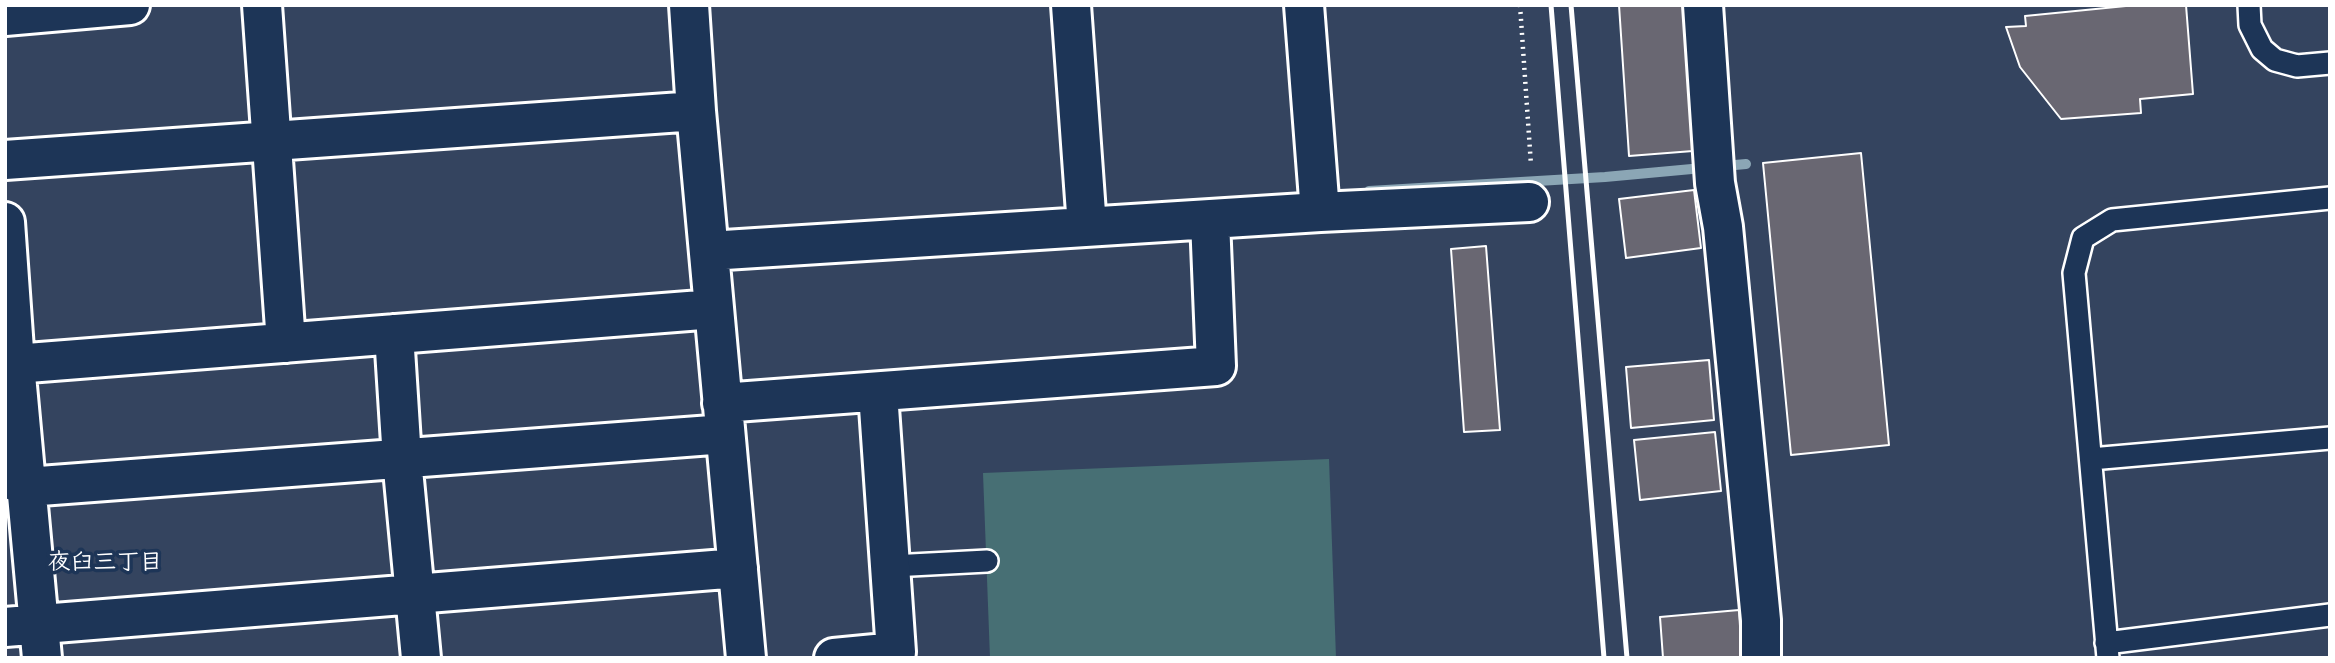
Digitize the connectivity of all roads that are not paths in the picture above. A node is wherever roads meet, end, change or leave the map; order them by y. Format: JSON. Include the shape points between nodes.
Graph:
{"nodes":[{"id":1,"x":130,"y":5,"type":"edge"},
{"id":2,"x":262,"y":5,"type":"edge"},
{"id":3,"x":689,"y":5,"type":"edge"},
{"id":4,"x":1072,"y":5,"type":"edge"},
{"id":5,"x":1304,"y":5,"type":"edge"},
{"id":6,"x":1703,"y":5,"type":"edge"},
{"id":7,"x":2249,"y":5,"type":"edge"},
{"id":8,"x":5,"y":16,"type":"edge"},
{"id":9,"x":2330,"y":63,"type":"edge"},
{"id":10,"x":696,"y":111,"type":"junction"},
{"id":11,"x":272,"y":141,"type":"junction"},
{"id":12,"x":5,"y":160,"type":"edge"},
{"id":13,"x":2330,"y":198,"type":"edge"},
{"id":14,"x":1529,"y":202,"type":"road end"},
{"id":15,"x":1320,"y":212,"type":"junction"},
{"id":16,"x":1210,"y":220,"type":"junction"},
{"id":17,"x":5,"y":222,"type":"edge"},
{"id":18,"x":1087,"y":227,"type":"junction"},
{"id":19,"x":709,"y":251,"type":"junction"},
{"id":20,"x":714,"y":309,"type":"junction"},
{"id":21,"x":9,"y":326,"type":"edge"},
{"id":22,"x":394,"y":334,"type":"junction"},
{"id":23,"x":286,"y":343,"type":"junction"},
{"id":24,"x":15,"y":365,"type":"junction"},
{"id":25,"x":878,"y":393,"type":"junction"},
{"id":26,"x":724,"y":419,"type":"junction"},
{"id":27,"x":2330,"y":438,"type":"edge"},
{"id":28,"x":402,"y":459,"type":"junction"},
{"id":29,"x":2091,"y":459,"type":"junction"},
{"id":30,"x":16,"y":482,"type":"edge"},
{"id":31,"x":986,"y":561,"type":"dead end"},
{"id":32,"x":892,"y":566,"type":"junction"},
{"id":33,"x":738,"y":568,"type":"junction"},
{"id":34,"x":417,"y":594,"type":"junction"},
{"id":35,"x":2330,"y":615,"type":"edge"},
{"id":36,"x":29,"y":636,"type":"edge"},
{"id":37,"x":2107,"y":650,"type":"edge"},
{"id":38,"x":421,"y":658,"type":"edge"},
{"id":39,"x":746,"y":658,"type":"edge"},
{"id":40,"x":834,"y":658,"type":"edge"},
{"id":41,"x":1761,"y":658,"type":"edge"}],
"edges":[{"from":1,"to":8,"type":"street"},
{"from":2,"to":11,"type":"street"},
{"from":3,"to":10,"type":"street"},
{"from":4,"to":18,"type":"street"},
{"from":5,"to":15,"type":"street"},
{"from":6,"to":41,"type":"street","via":[[1715,183],[1730,295]]},
{"from":7,"to":9,"type":"lane","via":[[2250,25],[2262,50],[2275,60],[2297,65]]},
{"from":10,"to":11,"type":"street"},
{"from":10,"to":19,"type":"street"},
{"from":11,"to":12,"type":"street"},
{"from":11,"to":23,"type":"street"},
{"from":13,"to":29,"type":"lane","via":[[2112,220],[2083,237],[2074,274]]},
{"from":14,"to":15,"type":"street"},
{"from":15,"to":16,"type":"street"},
{"from":16,"to":18,"type":"street"},
{"from":16,"to":25,"type":"street","via":[[1216,366]]},
{"from":17,"to":21,"type":"street"},
{"from":18,"to":19,"type":"street"},
{"from":19,"to":20,"type":"street"},
{"from":20,"to":22,"type":"street"},
{"from":20,"to":26,"type":"street"},
{"from":21,"to":24,"type":"street"},
{"from":22,"to":23,"type":"street"},
{"from":22,"to":28,"type":"street"},
{"from":23,"to":24,"type":"street"},
{"from":24,"to":30,"type":"street"},
{"from":25,"to":26,"type":"street"},
{"from":25,"to":32,"type":"street"},
{"from":26,"to":28,"type":"street"},
{"from":26,"to":33,"type":"street"},
{"from":27,"to":29,"type":"lane"},
{"from":28,"to":30,"type":"street"},
{"from":28,"to":34,"type":"street"},
{"from":29,"to":37,"type":"lane"},
{"from":30,"to":36,"type":"street"},
{"from":31,"to":32,"type":"lane"},
{"from":32,"to":40,"type":"street","via":[[896,652]]},
{"from":33,"to":34,"type":"street"},
{"from":33,"to":39,"type":"street"},
{"from":34,"to":36,"type":"street"},
{"from":34,"to":38,"type":"street"},
{"from":35,"to":37,"type":"lane"}]}
